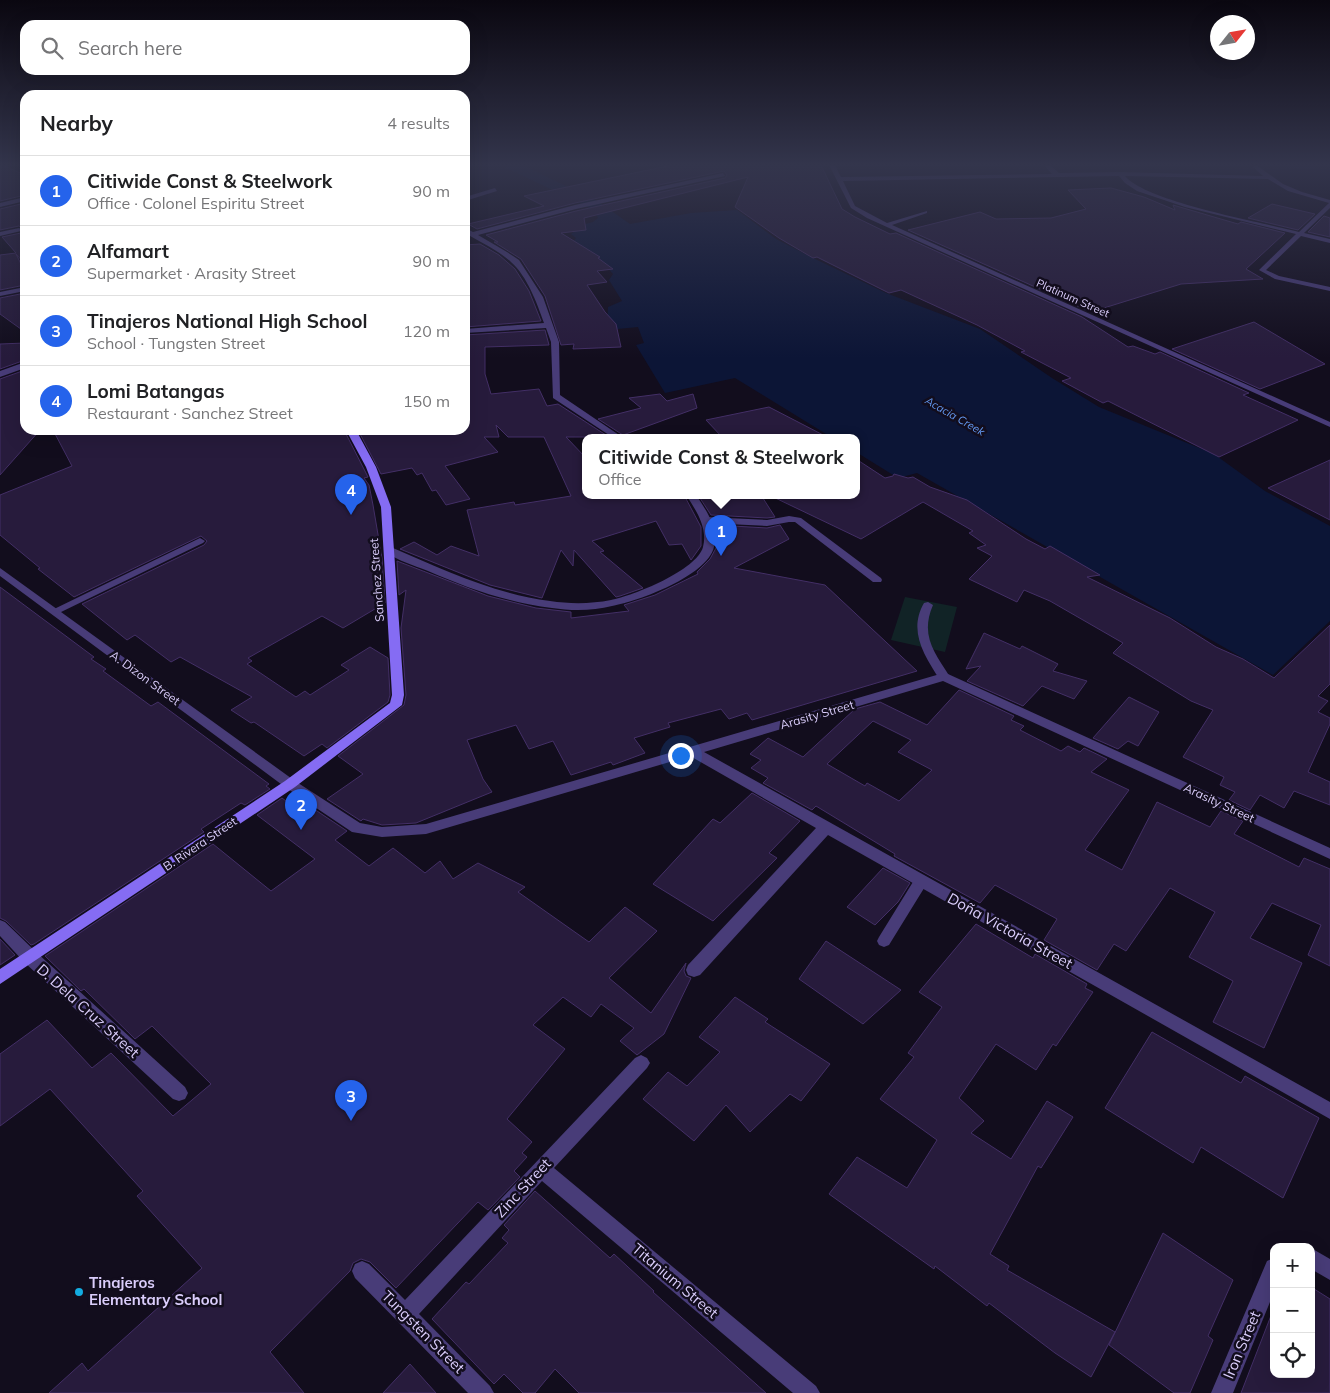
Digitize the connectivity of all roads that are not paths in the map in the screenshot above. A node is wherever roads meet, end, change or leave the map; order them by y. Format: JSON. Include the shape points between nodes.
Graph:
{"nodes":[{"id":1,"x":486,"y":228,"type":"edge"},
{"id":2,"x":893,"y":228,"type":"edge"},
{"id":3,"x":1271,"y":228,"type":"edge"},
{"id":4,"x":1306,"y":228,"type":"edge"},
{"id":5,"x":19,"y":230,"type":"dead end"},
{"id":6,"x":470,"y":232,"type":"edge"},
{"id":7,"x":470,"y":233,"type":"edge"},
{"id":8,"x":0,"y":234,"type":"edge"},
{"id":9,"x":1299,"y":235,"type":"junction"},
{"id":10,"x":1330,"y":241,"type":"edge"},
{"id":11,"x":20,"y":289,"type":"edge"},
{"id":12,"x":1330,"y":289,"type":"edge"},
{"id":13,"x":0,"y":294,"type":"edge"},
{"id":14,"x":550,"y":325,"type":"junction"},
{"id":15,"x":470,"y":331,"type":"edge"},
{"id":16,"x":20,"y":367,"type":"edge"},
{"id":17,"x":0,"y":374,"type":"edge"},
{"id":18,"x":1330,"y":425,"type":"edge"},
{"id":19,"x":613,"y":434,"type":"edge"},
{"id":20,"x":354,"y":435,"type":"edge"},
{"id":21,"x":693,"y":499,"type":"edge"},
{"id":22,"x":706,"y":520,"type":"junction"},
{"id":23,"x":200,"y":541,"type":"dead end"},
{"id":24,"x":389,"y":550,"type":"junction"},
{"id":25,"x":0,"y":571,"type":"edge"},
{"id":26,"x":877,"y":580,"type":"dead end"},
{"id":27,"x":928,"y":605,"type":"dead end"},
{"id":28,"x":55,"y":611,"type":"junction"},
{"id":29,"x":944,"y":677,"type":"junction"},
{"id":30,"x":396,"y":705,"type":"joint"},
{"id":31,"x":691,"y":752,"type":"junction"},
{"id":32,"x":290,"y":784,"type":"junction"},
{"id":33,"x":826,"y":827,"type":"junction"},
{"id":34,"x":1330,"y":854,"type":"edge"},
{"id":35,"x":921,"y":881,"type":"junction"},
{"id":36,"x":0,"y":926,"type":"edge"},
{"id":37,"x":884,"y":941,"type":"dead end"},
{"id":38,"x":30,"y":958,"type":"junction"},
{"id":39,"x":694,"y":970,"type":"dead end"},
{"id":40,"x":0,"y":977,"type":"edge"},
{"id":41,"x":641,"y":1063,"type":"dead end"},
{"id":42,"x":179,"y":1093,"type":"dead end"},
{"id":43,"x":1330,"y":1111,"type":"edge"},
{"id":44,"x":541,"y":1169,"type":"junction"},
{"id":45,"x":1315,"y":1261,"type":"edge"},
{"id":46,"x":1330,"y":1270,"type":"edge"},
{"id":47,"x":362,"y":1271,"type":"dead end"},
{"id":48,"x":1270,"y":1278,"type":"edge"},
{"id":49,"x":406,"y":1314,"type":"junction"},
{"id":50,"x":483,"y":1393,"type":"edge"},
{"id":51,"x":809,"y":1393,"type":"edge"},
{"id":52,"x":1222,"y":1393,"type":"edge"}],
"edges":[{"from":1,"to":6,"type":"street"},
{"from":2,"to":18,"type":"lane","name":"Platinum Street"},
{"from":3,"to":9,"type":"lane"},
{"from":4,"to":9,"type":"lane"},
{"from":5,"to":8,"type":"street"},
{"from":7,"to":14,"type":"street","via":[[520,266],[539,297]]},
{"from":9,"to":10,"type":"lane"},
{"from":9,"to":12,"type":"lane","via":[[1262,270],[1277,278]]},
{"from":11,"to":13,"type":"street"},
{"from":14,"to":15,"type":"street"},
{"from":14,"to":19,"type":"street","via":[[555,342],[556,396]]},
{"from":16,"to":17,"type":"street"},
{"from":20,"to":24,"type":"street","name":"Sanchez Street","via":[[371,467],[386,507]]},
{"from":21,"to":22,"type":"street"},
{"from":22,"to":24,"type":"street","via":[[710,534],[709,552],[695,566],[637,595],[595,606],[562,605],[509,595],[456,578]]},
{"from":22,"to":26,"type":"lane","via":[[767,523],[798,520]]},
{"from":23,"to":28,"type":"lane"},
{"from":24,"to":30,"type":"street","name":"Sanchez Street"},
{"from":25,"to":28,"type":"street","name":"A. Dizon Street"},
{"from":27,"to":29,"type":"lane","via":[[921,620],[922,630]]},
{"from":28,"to":32,"type":"street","name":"A. Dizon Street"},
{"from":29,"to":31,"type":"street","name":"Arasity Street"},
{"from":29,"to":34,"type":"street","name":"Arasity Street"},
{"from":30,"to":32,"type":"street","name":"B. Rivera Street"},
{"from":31,"to":32,"type":"street","name":"Arasity Street","via":[[426,829],[382,832],[357,828]]},
{"from":31,"to":33,"type":"street","name":"Doña Victoria Street"},
{"from":32,"to":38,"type":"street","name":"B. Rivera Street"},
{"from":33,"to":35,"type":"street","name":"Doña Victoria Street"},
{"from":33,"to":39,"type":"street"},
{"from":35,"to":37,"type":"lane"},
{"from":35,"to":43,"type":"street","name":"Doña Victoria Street"},
{"from":36,"to":38,"type":"street","name":"D. Dela Cruz Street"},
{"from":38,"to":40,"type":"street","name":"B. Rivera Street"},
{"from":38,"to":42,"type":"street","name":"D. Dela Cruz Street"},
{"from":41,"to":44,"type":"street","name":"Zinc Street"},
{"from":44,"to":49,"type":"street","name":"Zinc Street"},
{"from":44,"to":51,"type":"street","name":"Titanium Street"},
{"from":45,"to":46,"type":"street"},
{"from":47,"to":49,"type":"street","name":"Tungsten Street"},
{"from":48,"to":52,"type":"street","name":"Iron Street"},
{"from":49,"to":50,"type":"street","name":"Tungsten Street"}]}
